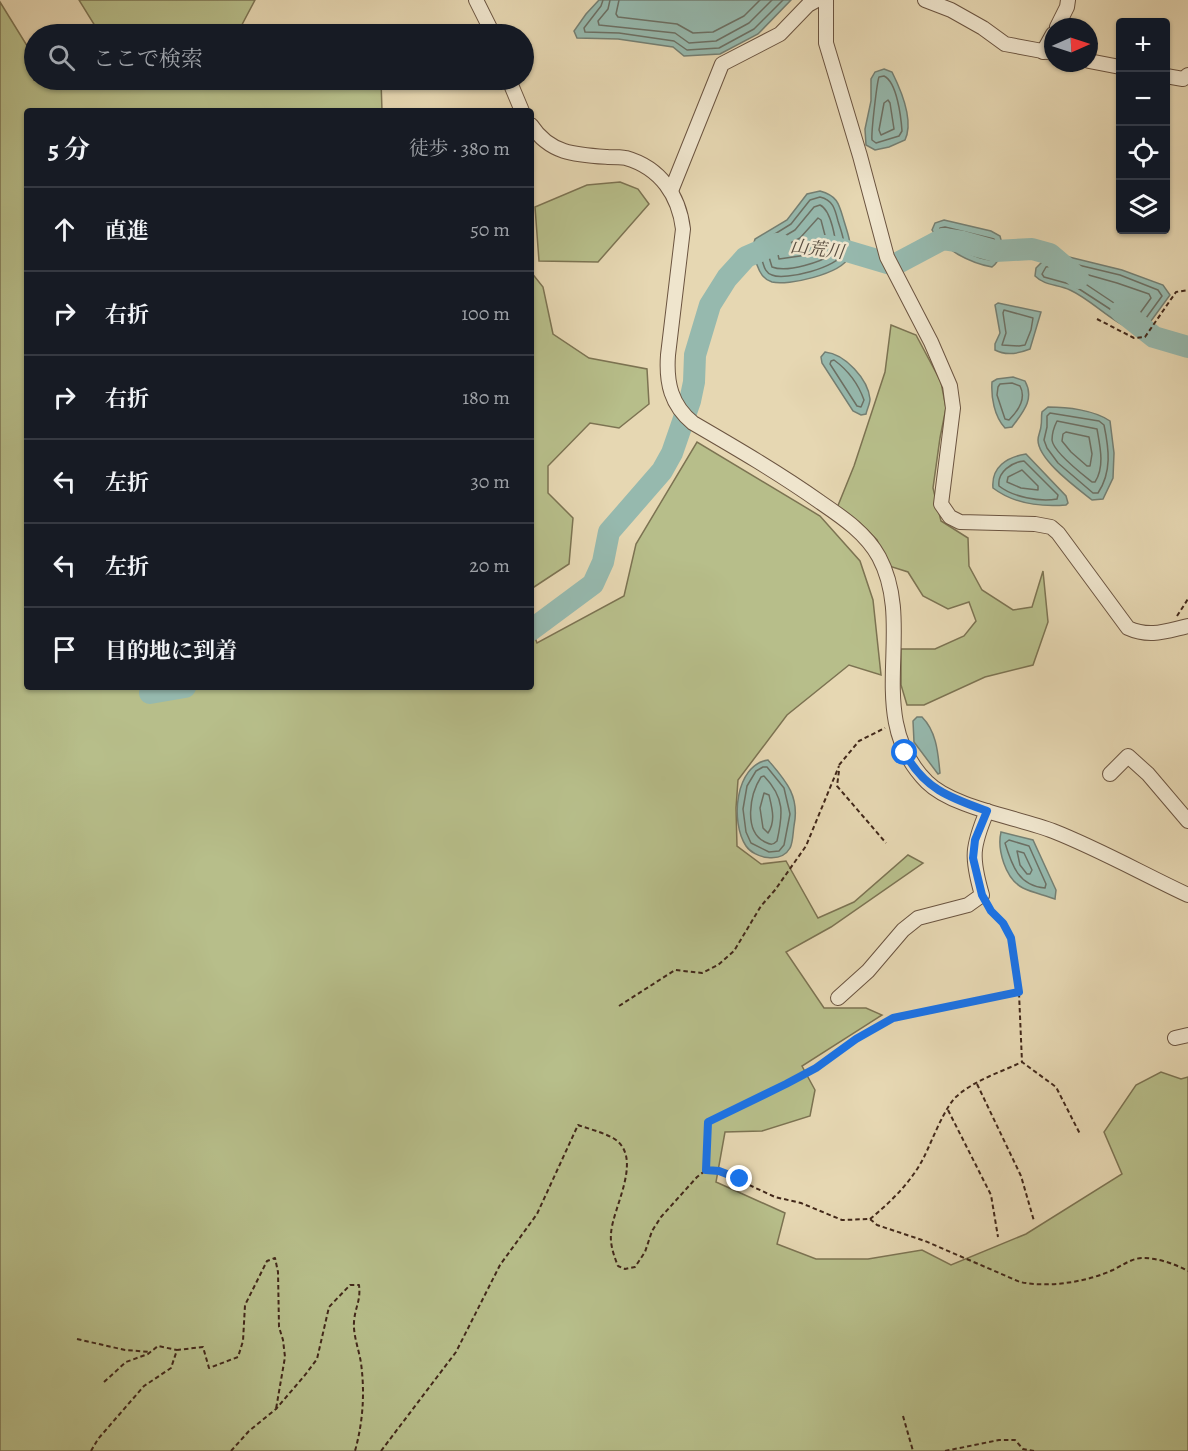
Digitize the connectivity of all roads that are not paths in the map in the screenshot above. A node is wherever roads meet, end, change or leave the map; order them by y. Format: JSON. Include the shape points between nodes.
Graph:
{"nodes":[{"id":1,"x":476,"y":0,"type":"edge"},
{"id":2,"x":817,"y":0,"type":"edge"},
{"id":3,"x":826,"y":0,"type":"edge"},
{"id":4,"x":925,"y":0,"type":"edge"},
{"id":5,"x":1068,"y":0,"type":"edge"},
{"id":6,"x":1062,"y":18,"type":"edge"},
{"id":7,"x":488,"y":24,"type":"edge"},
{"id":8,"x":1044,"y":51,"type":"edge"},
{"id":9,"x":1098,"y":63,"type":"edge"},
{"id":10,"x":1116,"y":66,"type":"edge"},
{"id":11,"x":1188,"y":75,"type":"edge"},
{"id":12,"x":1170,"y":77,"type":"edge"},
{"id":13,"x":513,"y":90,"type":"edge"},
{"id":14,"x":521,"y":108,"type":"edge"},
{"id":15,"x":534,"y":128,"type":"edge"},
{"id":16,"x":671,"y":191,"type":"junction"},
{"id":17,"x":1188,"y":626,"type":"edge"},
{"id":18,"x":1110,"y":774,"type":"dead end"},
{"id":19,"x":987,"y":811,"type":"junction"},
{"id":20,"x":1188,"y":821,"type":"edge"},
{"id":21,"x":1188,"y":895,"type":"edge"},
{"id":22,"x":838,"y":998,"type":"dead end"}],
"edges":[{"from":1,"to":7,"type":"street"},
{"from":2,"to":16,"type":"street","via":[[780,34],[722,64]]},
{"from":3,"to":17,"type":"street","via":[[826,43],[887,257],[950,386],[953,408],[941,504],[950,517],[960,522],[1051,527],[1128,628],[1140,634]]},
{"from":4,"to":8,"type":"street","via":[[951,10],[1005,44]]},
{"from":5,"to":6,"type":"street"},
{"from":9,"to":10,"type":"street"},
{"from":11,"to":12,"type":"street","via":[[1183,80]]},
{"from":13,"to":14,"type":"street"},
{"from":15,"to":16,"type":"street","via":[[563,152],[626,158],[654,173]]},
{"from":16,"to":19,"type":"street","via":[[683,229],[667,374],[680,413],[789,479],[866,538],[888,577],[892,599],[895,722],[900,743],[911,764],[928,783],[943,794]]},
{"from":18,"to":20,"type":"street","via":[[1128,756]]},
{"from":19,"to":21,"type":"street","via":[[1053,831]]},
{"from":19,"to":22,"type":"street","via":[[975,840],[973,858],[982,895],[968,905],[918,918]]}]}
